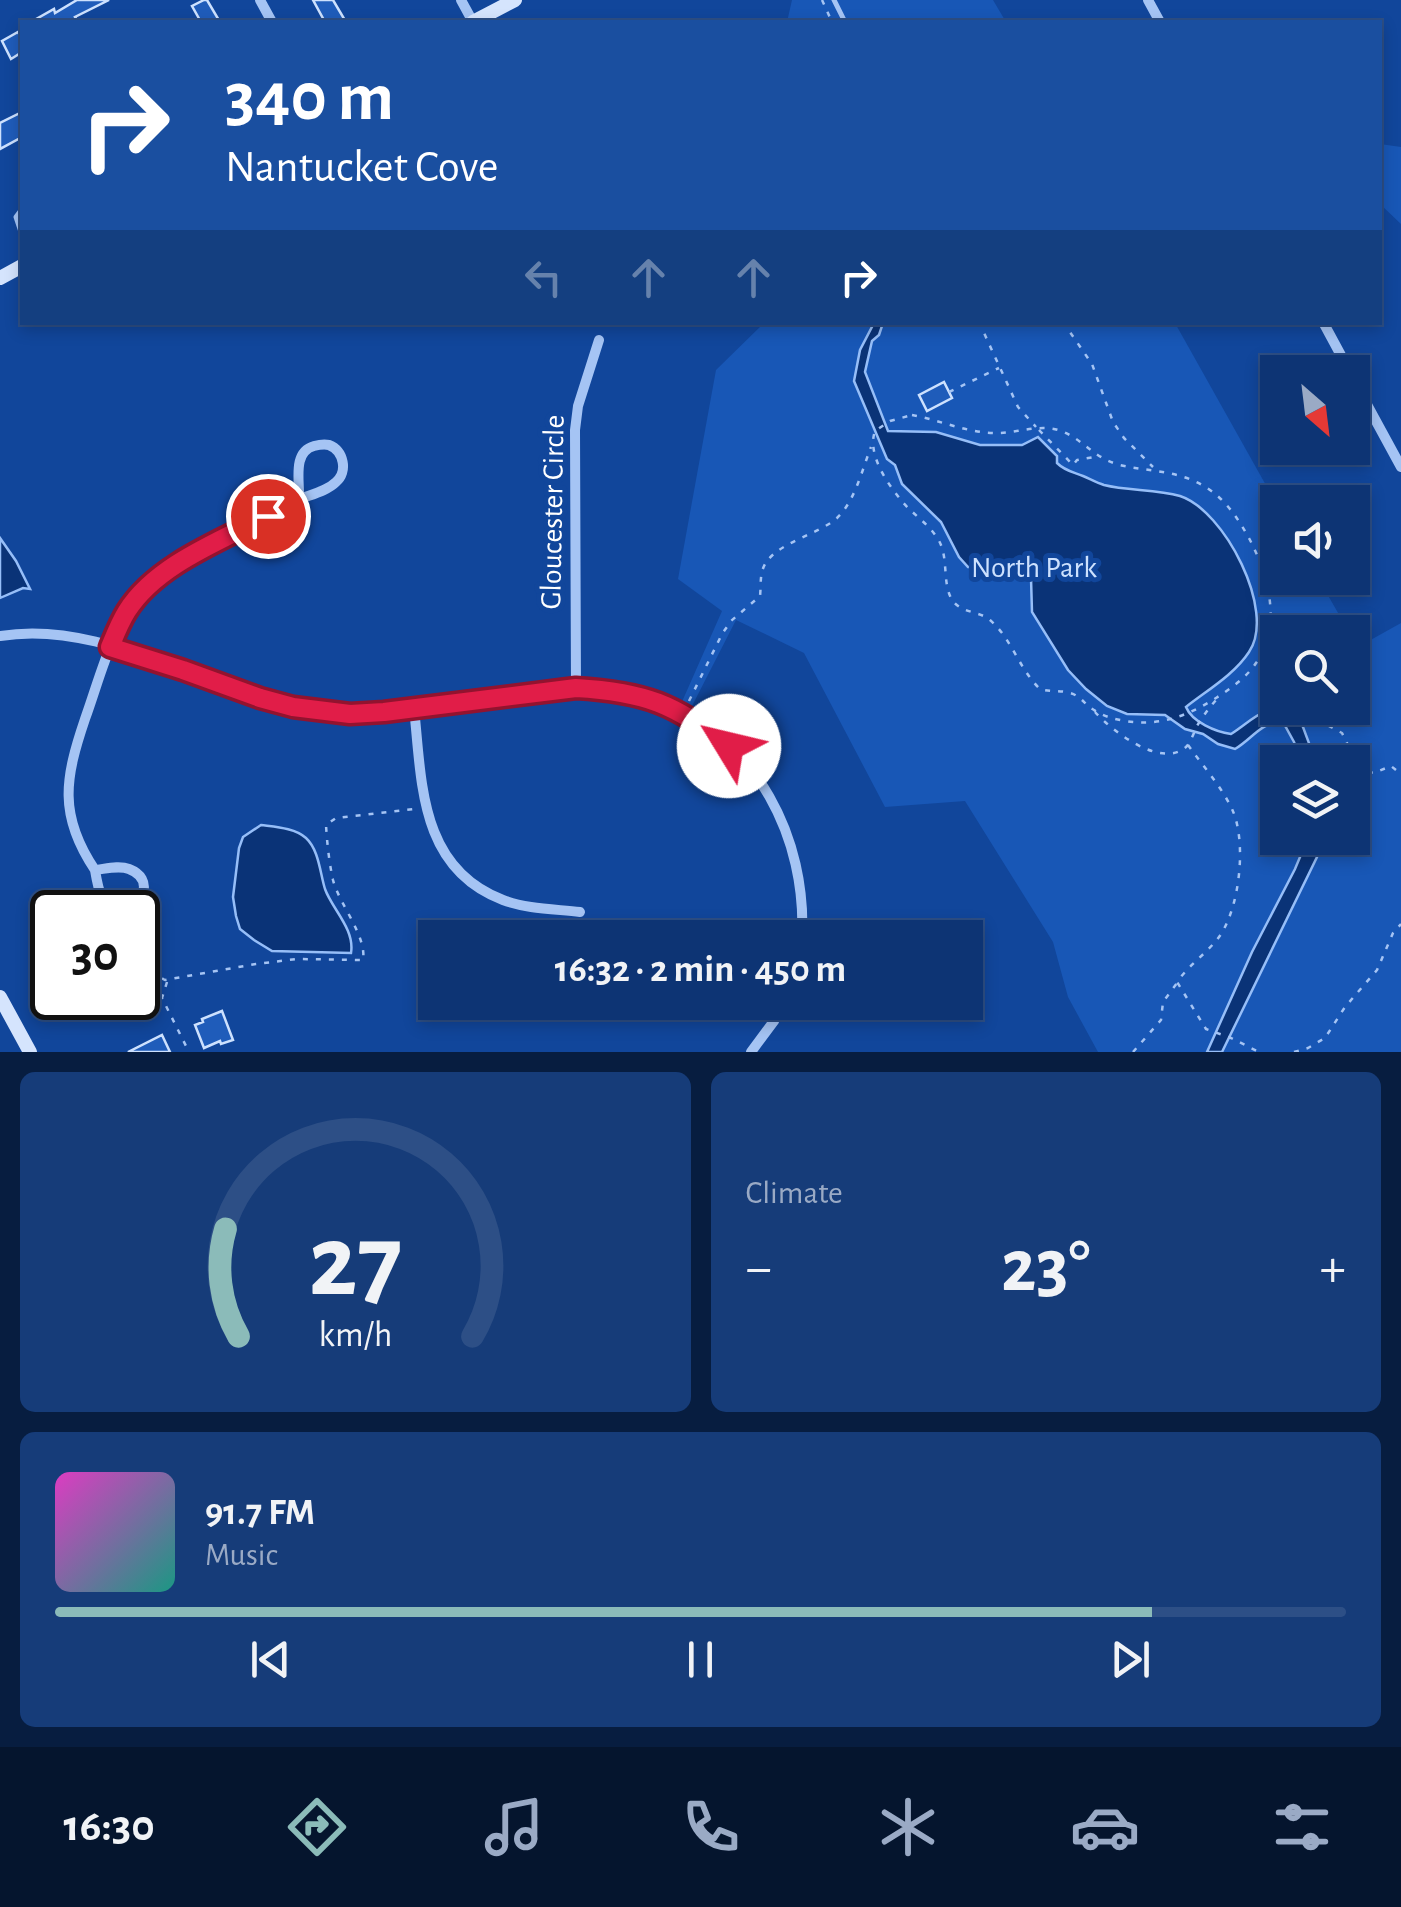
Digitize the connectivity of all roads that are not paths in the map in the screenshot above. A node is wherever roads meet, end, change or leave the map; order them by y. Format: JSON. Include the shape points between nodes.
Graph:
{"nodes":[{"id":1,"x":514,"y":0,"type":"edge"},
{"id":2,"x":477,"y":20,"type":"edge"},
{"id":3,"x":1325,"y":325,"type":"edge"},
{"id":4,"x":599,"y":340,"type":"dead end"},
{"id":5,"x":1340,"y":355,"type":"edge"},
{"id":6,"x":1370,"y":410,"type":"edge"},
{"id":7,"x":1401,"y":467,"type":"edge"},
{"id":8,"x":299,"y":499,"type":"junction"},
{"id":9,"x":0,"y":636,"type":"edge"},
{"id":10,"x":110,"y":647,"type":"junction"},
{"id":11,"x":576,"y":688,"type":"junction"},
{"id":12,"x":414,"y":708,"type":"junction"},
{"id":13,"x":94,"y":870,"type":"junction"},
{"id":14,"x":101,"y":890,"type":"edge"},
{"id":15,"x":143,"y":890,"type":"edge"},
{"id":16,"x":580,"y":912,"type":"dead end"},
{"id":17,"x":802,"y":920,"type":"edge"},
{"id":18,"x":0,"y":997,"type":"edge"},
{"id":19,"x":774,"y":1020,"type":"edge"},
{"id":20,"x":30,"y":1052,"type":"edge"},
{"id":21,"x":751,"y":1052,"type":"edge"}],
"edges":[{"from":1,"to":2,"type":"street"},
{"from":3,"to":5,"type":"street"},
{"from":4,"to":11,"type":"street","name":"Gloucester Circle","via":[[575,430]]},
{"from":6,"to":7,"type":"street"},
{"from":8,"to":8,"type":"street","via":[[342,474],[344,464],[328,445],[300,456]]},
{"from":8,"to":10,"type":"street","via":[[156,578],[128,608]]},
{"from":9,"to":10,"type":"street","via":[[59,635]]},
{"from":10,"to":12,"type":"street","via":[[293,707],[350,714]]},
{"from":10,"to":13,"type":"street","via":[[68,781],[75,834]]},
{"from":11,"to":12,"type":"street"},
{"from":11,"to":17,"type":"street","via":[[659,701],[729,746],[764,786],[789,834]]},
{"from":12,"to":16,"type":"street","via":[[425,808],[441,847],[484,890],[524,906]]},
{"from":13,"to":14,"type":"street"},
{"from":13,"to":15,"type":"street","via":[[129,869]]},
{"from":18,"to":20,"type":"street"},
{"from":19,"to":21,"type":"street"}]}
